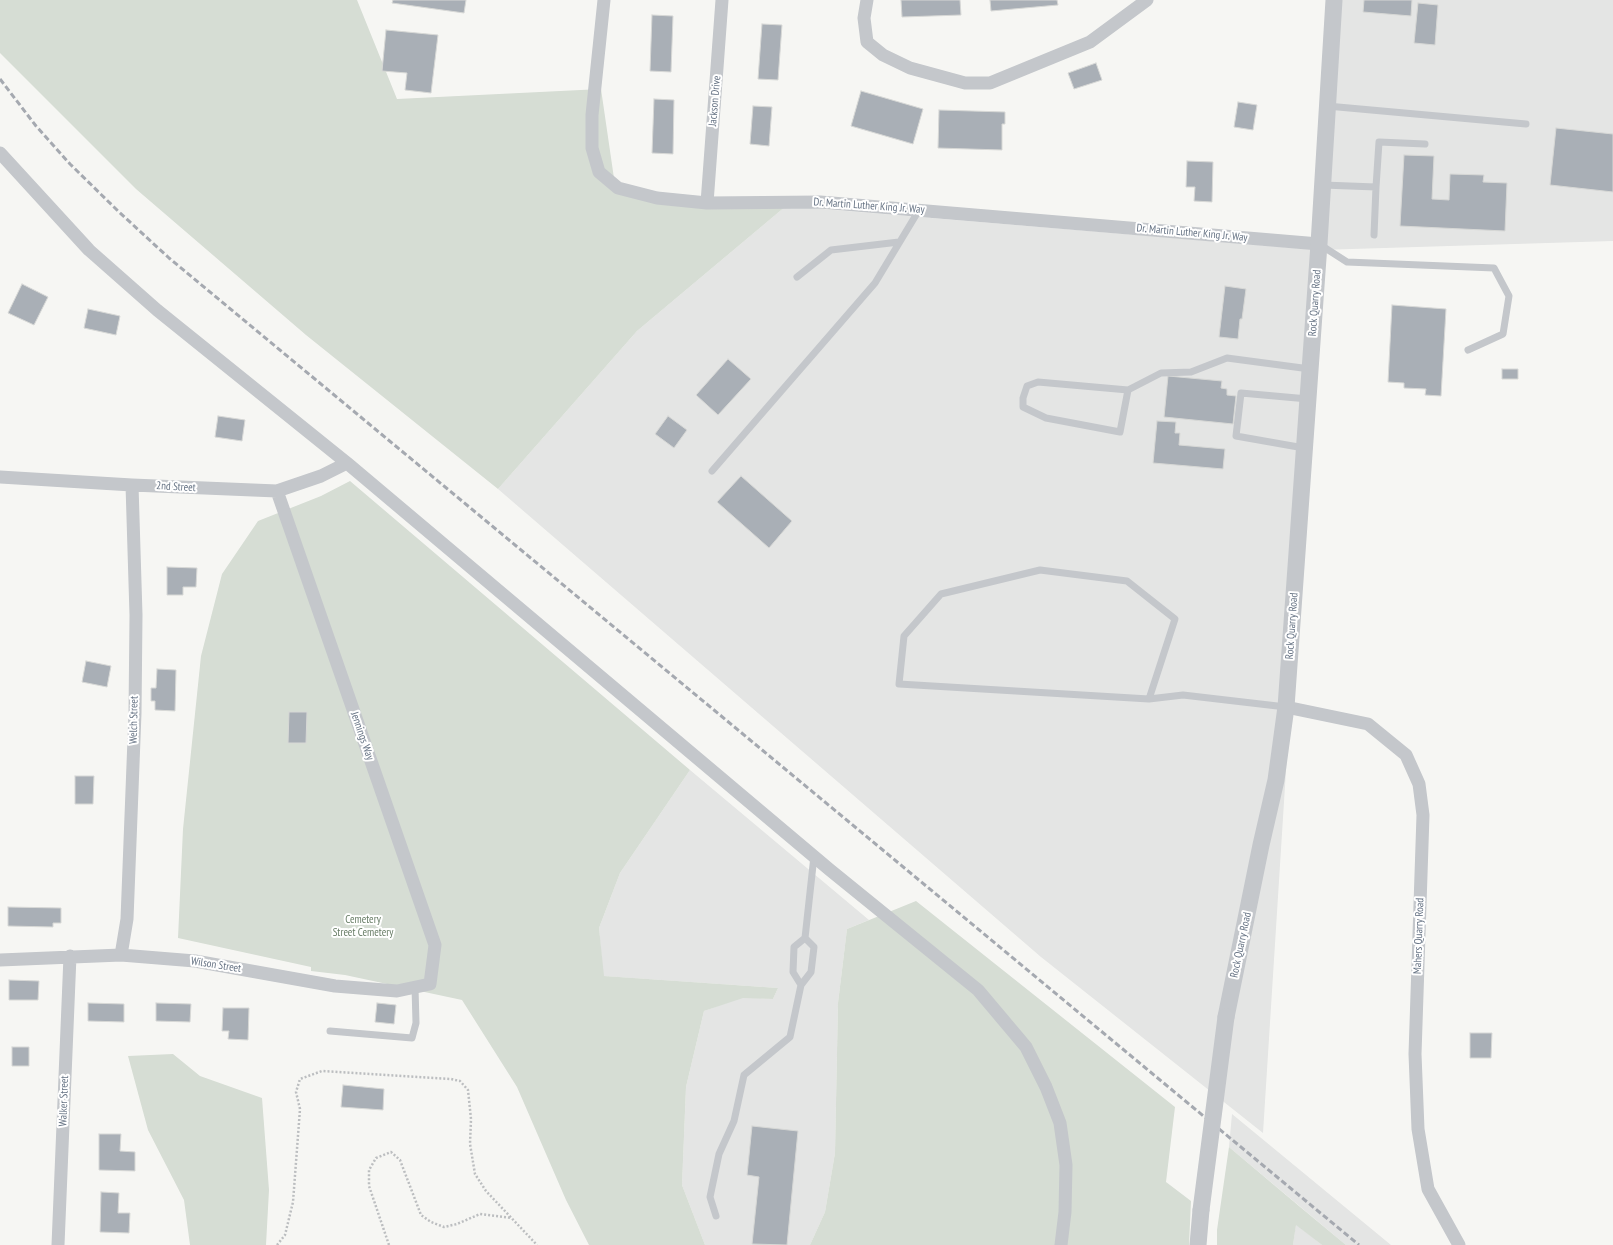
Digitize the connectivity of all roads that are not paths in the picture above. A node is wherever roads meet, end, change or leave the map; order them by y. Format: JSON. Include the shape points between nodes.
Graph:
{"nodes":[{"id":1,"x":604,"y":0,"type":"edge"},
{"id":2,"x":722,"y":0,"type":"edge"},
{"id":3,"x":867,"y":0,"type":"edge"},
{"id":4,"x":1334,"y":0,"type":"edge"},
{"id":5,"x":1144,"y":1,"type":"edge"},
{"id":6,"x":1327,"y":106,"type":"junction"},
{"id":7,"x":1526,"y":124,"type":"dead end"},
{"id":8,"x":1425,"y":144,"type":"dead end"},
{"id":9,"x":0,"y":153,"type":"edge"},
{"id":10,"x":1322,"y":184,"type":"junction"},
{"id":11,"x":1376,"y":187,"type":"junction"},
{"id":12,"x":707,"y":203,"type":"junction"},
{"id":13,"x":919,"y":210,"type":"junction"},
{"id":14,"x":1374,"y":235,"type":"dead end"},
{"id":15,"x":899,"y":242,"type":"junction"},
{"id":16,"x":1319,"y":244,"type":"junction"},
{"id":17,"x":797,"y":277,"type":"dead end"},
{"id":18,"x":1468,"y":350,"type":"dead end"},
{"id":19,"x":1310,"y":369,"type":"junction"},
{"id":20,"x":1128,"y":390,"type":"junction"},
{"id":21,"x":1308,"y":399,"type":"junction"},
{"id":22,"x":1304,"y":448,"type":"junction"},
{"id":23,"x":347,"y":463,"type":"junction"},
{"id":24,"x":712,"y":471,"type":"dead end"},
{"id":25,"x":0,"y":477,"type":"edge"},
{"id":26,"x":132,"y":485,"type":"junction"},
{"id":27,"x":277,"y":491,"type":"junction"},
{"id":28,"x":1149,"y":699,"type":"junction"},
{"id":29,"x":1286,"y":707,"type":"junction"},
{"id":30,"x":814,"y":856,"type":"junction"},
{"id":31,"x":805,"y":938,"type":"junction"},
{"id":32,"x":121,"y":955,"type":"junction"},
{"id":33,"x":70,"y":956,"type":"junction"},
{"id":34,"x":0,"y":960,"type":"edge"},
{"id":35,"x":430,"y":984,"type":"joint"},
{"id":36,"x":801,"y":985,"type":"junction"},
{"id":37,"x":415,"y":987,"type":"junction"},
{"id":38,"x":330,"y":1031,"type":"dead end"},
{"id":39,"x":716,"y":1216,"type":"dead end"},
{"id":40,"x":58,"y":1245,"type":"edge"},
{"id":41,"x":1061,"y":1245,"type":"edge"},
{"id":42,"x":1198,"y":1245,"type":"edge"},
{"id":43,"x":1459,"y":1245,"type":"edge"}],
"edges":[{"from":1,"to":12,"type":"street","name":"Dr. Martin Luther King Jr. Way","via":[[592,116],[592,148],[599,172],[618,188],[657,198]]},
{"from":2,"to":12,"type":"street","name":"Jackson Drive"},
{"from":3,"to":5,"type":"street","via":[[864,18],[867,42],[883,55],[910,68],[965,83],[990,83],[1090,42]]},
{"from":4,"to":6,"type":"street","name":"Rock Quarry Road"},
{"from":6,"to":7,"type":"lane"},
{"from":6,"to":10,"type":"street","name":"Rock Quarry Road"},
{"from":8,"to":11,"type":"lane","via":[[1378,142]]},
{"from":9,"to":23,"type":"street","via":[[89,250],[157,310]]},
{"from":10,"to":11,"type":"lane"},
{"from":10,"to":16,"type":"street","name":"Rock Quarry Road"},
{"from":11,"to":14,"type":"lane"},
{"from":12,"to":13,"type":"street","name":"Dr. Martin Luther King Jr. Way","via":[[820,202]]},
{"from":13,"to":15,"type":"lane"},
{"from":13,"to":16,"type":"street","name":"Dr. Martin Luther King Jr. Way"},
{"from":15,"to":17,"type":"lane","via":[[830,250]]},
{"from":15,"to":24,"type":"lane","via":[[875,283]]},
{"from":16,"to":18,"type":"lane","via":[[1347,262],[1494,268],[1509,296],[1503,334]]},
{"from":16,"to":19,"type":"street","name":"Rock Quarry Road"},
{"from":19,"to":20,"type":"lane","via":[[1227,358],[1191,372],[1161,373]]},
{"from":19,"to":21,"type":"street","name":"Rock Quarry Road"},
{"from":20,"to":20,"type":"lane","via":[[1038,382],[1028,386],[1023,398],[1023,407],[1046,418],[1120,432]]},
{"from":21,"to":22,"type":"street","name":"Rock Quarry Road"},
{"from":21,"to":22,"type":"lane","via":[[1241,394],[1236,436]]},
{"from":22,"to":29,"type":"street","name":"Rock Quarry Road"},
{"from":23,"to":27,"type":"street","name":"2nd Street","via":[[321,476]]},
{"from":23,"to":30,"type":"street"},
{"from":25,"to":26,"type":"street","name":"2nd Street"},
{"from":26,"to":27,"type":"street","name":"2nd Street"},
{"from":26,"to":32,"type":"street","name":"Welch Street","via":[[136,615],[135,713],[127,918]]},
{"from":27,"to":35,"type":"street","name":"Jennings Way","via":[[435,945]]},
{"from":28,"to":28,"type":"lane","via":[[899,684],[904,636],[941,594],[1040,570],[1128,581],[1175,619]]},
{"from":28,"to":29,"type":"lane","via":[[1183,695]]},
{"from":29,"to":42,"type":"street","name":"Rock Quarry Road","bridge":true,"via":[[1276,780],[1226,1017]]},
{"from":29,"to":43,"type":"street","name":"Mahers Quarry Road","via":[[1368,724],[1406,755],[1419,784],[1423,814],[1415,1054],[1418,1129],[1428,1189]]},
{"from":30,"to":31,"type":"lane"},
{"from":30,"to":41,"type":"street","via":[[978,990],[1026,1047],[1060,1123],[1066,1165]]},
{"from":31,"to":36,"type":"lane","via":[[814,948],[811,972]]},
{"from":31,"to":36,"type":"lane","via":[[794,947],[793,972]]},
{"from":32,"to":33,"type":"street","name":"Wilson Street"},
{"from":32,"to":37,"type":"street","name":"Wilson Street","via":[[195,961],[335,986],[397,991]]},
{"from":33,"to":34,"type":"street","name":"Wilson Street"},
{"from":33,"to":40,"type":"street","name":"Walker Street"},
{"from":35,"to":37,"type":"street","name":"Wilson Street"},
{"from":36,"to":39,"type":"lane","via":[[790,1037],[744,1075],[734,1121],[719,1154],[710,1197]]},
{"from":37,"to":38,"type":"lane","via":[[416,1023],[412,1038]]}]}
